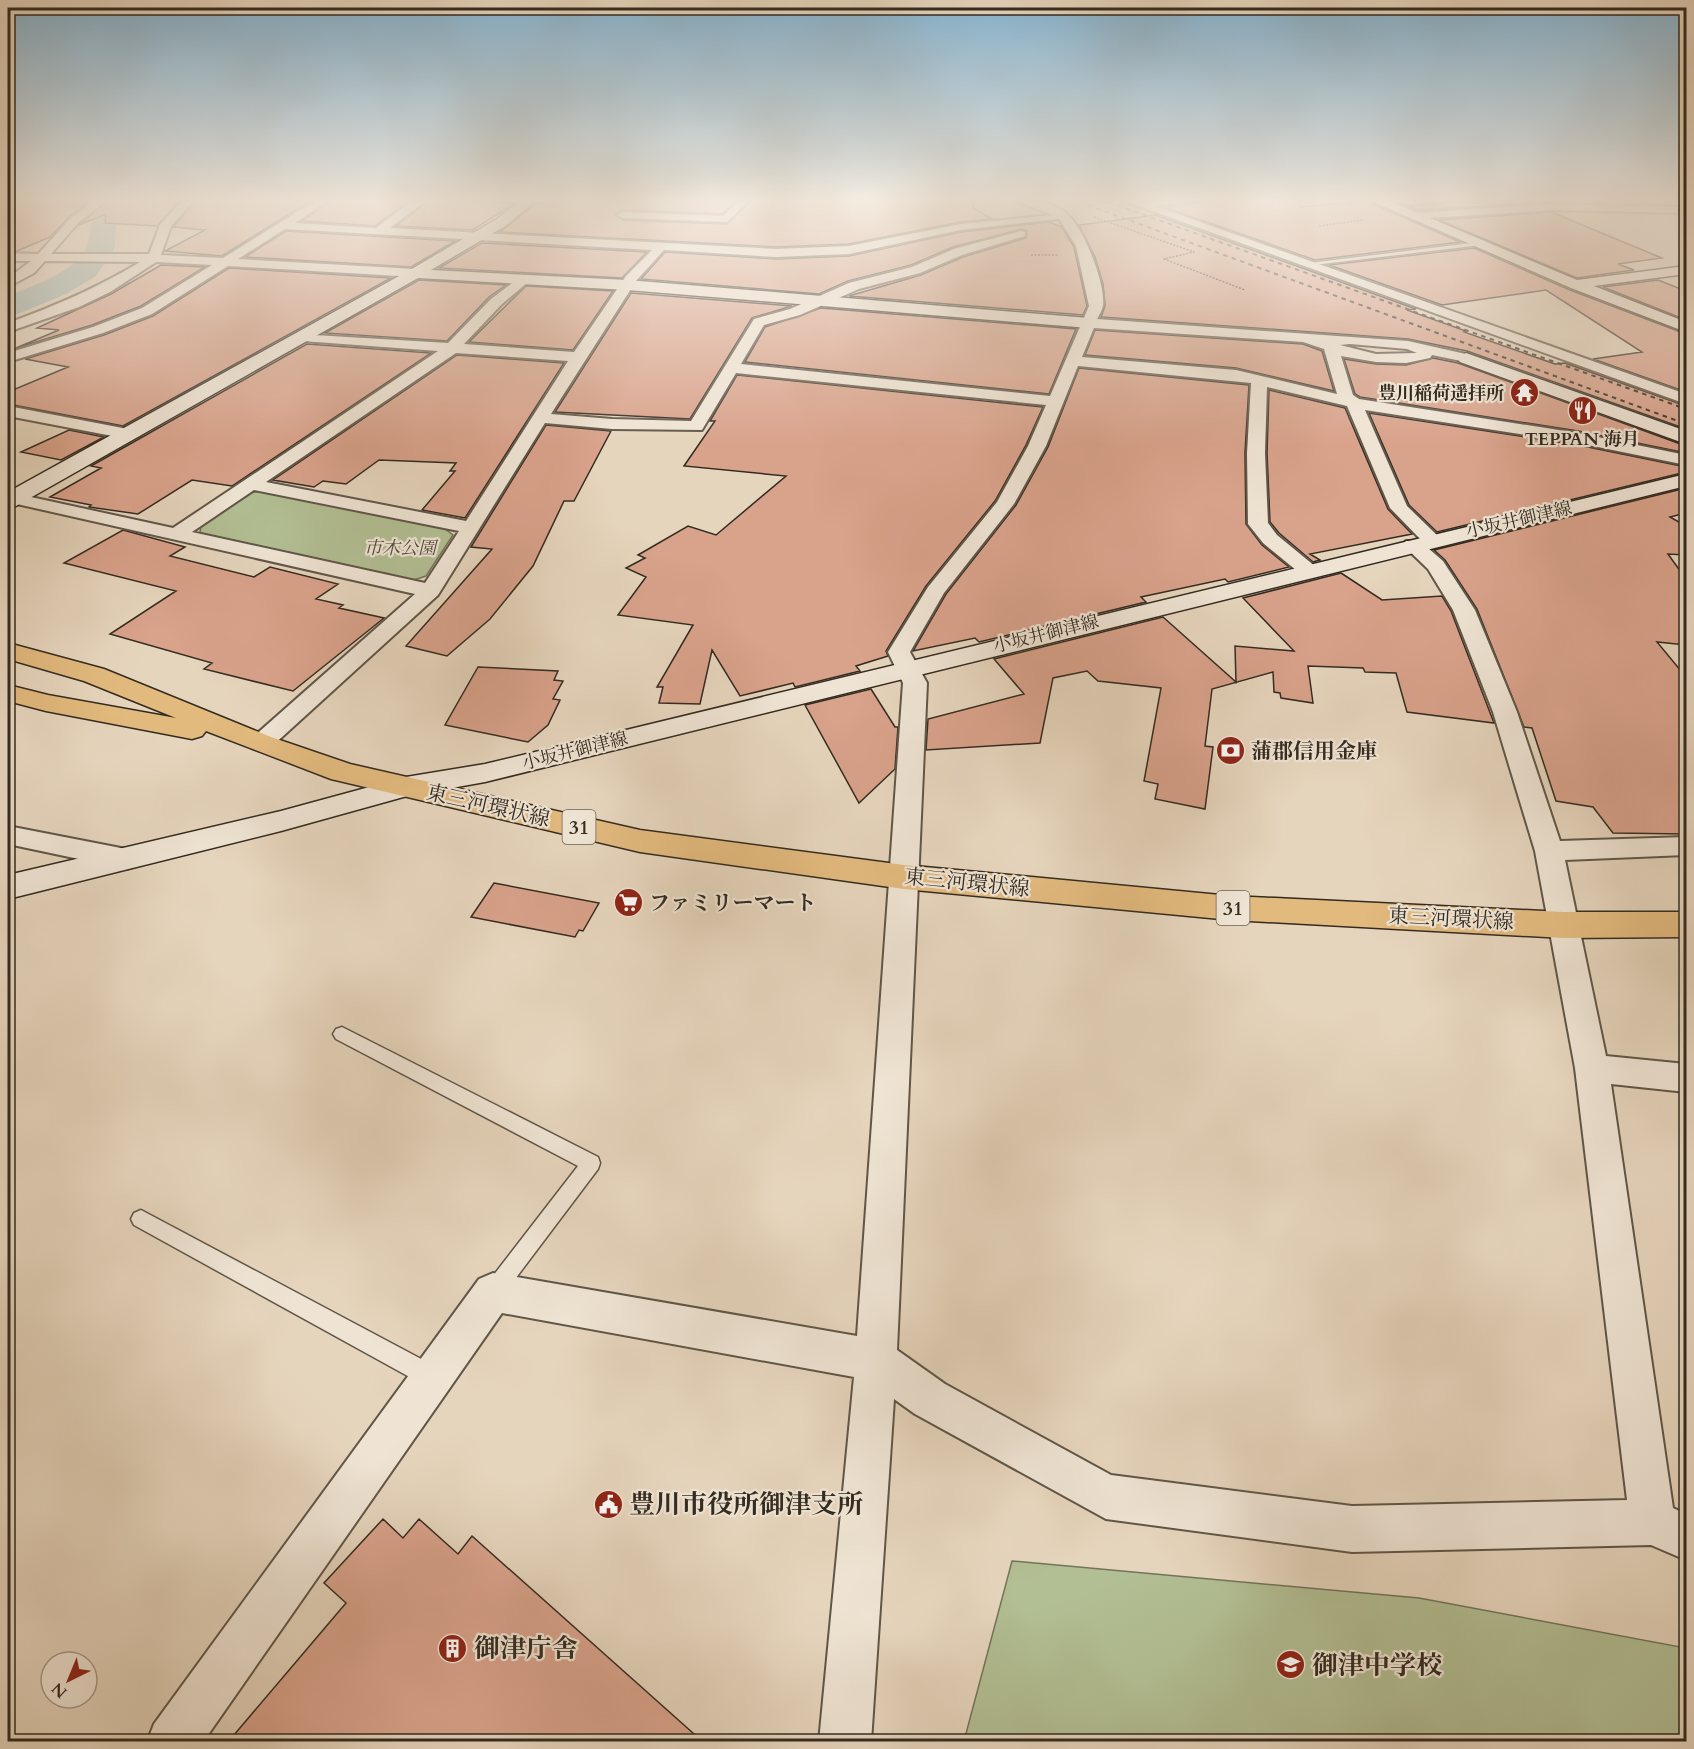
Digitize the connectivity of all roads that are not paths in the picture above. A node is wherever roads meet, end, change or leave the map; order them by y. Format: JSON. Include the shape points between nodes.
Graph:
{"nodes":[{"id":1,"x":115,"y":281,"type":"edge"},
{"id":2,"x":197,"y":281,"type":"edge"},
{"id":3,"x":402,"y":281,"type":"edge"},
{"id":4,"x":521,"y":281,"type":"edge"},
{"id":5,"x":551,"y":281,"type":"edge"},
{"id":6,"x":631,"y":281,"type":"edge"},
{"id":7,"x":872,"y":281,"type":"edge"},
{"id":8,"x":1091,"y":281,"type":"edge"},
{"id":9,"x":1352,"y":281,"type":"edge"},
{"id":10,"x":1566,"y":281,"type":"edge"},
{"id":11,"x":1608,"y":281,"type":"edge"},
{"id":12,"x":627,"y":285,"type":"junction"},
{"id":13,"x":1576,"y":285,"type":"junction"},
{"id":14,"x":821,"y":300,"type":"junction"},
{"id":15,"x":1089,"y":323,"type":"junction"},
{"id":16,"x":1686,"y":327,"type":"edge"},
{"id":17,"x":8,"y":328,"type":"edge"},
{"id":18,"x":302,"y":337,"type":"junction"},
{"id":19,"x":1408,"y":345,"type":"junction"},
{"id":20,"x":1336,"y":347,"type":"junction"},
{"id":21,"x":451,"y":348,"type":"junction"},
{"id":22,"x":1448,"y":354,"type":"junction"},
{"id":23,"x":578,"y":357,"type":"junction"},
{"id":24,"x":1421,"y":357,"type":"junction"},
{"id":25,"x":8,"y":358,"type":"edge"},
{"id":26,"x":1466,"y":358,"type":"joint"},
{"id":27,"x":1074,"y":361,"type":"junction"},
{"id":28,"x":733,"y":368,"type":"junction"},
{"id":29,"x":1259,"y":380,"type":"junction"},
{"id":30,"x":1686,"y":399,"type":"edge"},
{"id":31,"x":1057,"y":401,"type":"junction"},
{"id":32,"x":1354,"y":403,"type":"junction"},
{"id":33,"x":8,"y":411,"type":"edge"},
{"id":34,"x":542,"y":418,"type":"junction"},
{"id":35,"x":128,"y":434,"type":"junction"},
{"id":36,"x":1686,"y":438,"type":"edge"},
{"id":37,"x":1686,"y":460,"type":"edge"},
{"id":38,"x":1686,"y":480,"type":"edge"},
{"id":39,"x":250,"y":484,"type":"junction"},
{"id":40,"x":9,"y":499,"type":"edge"},
{"id":41,"x":469,"y":527,"type":"junction"},
{"id":42,"x":175,"y":535,"type":"junction"},
{"id":43,"x":1423,"y":542,"type":"junction"},
{"id":44,"x":1309,"y":571,"type":"junction"},
{"id":45,"x":431,"y":591,"type":"junction"},
{"id":46,"x":8,"y":651,"type":"edge"},
{"id":47,"x":909,"y":668,"type":"junction"},
{"id":48,"x":8,"y":693,"type":"edge"},
{"id":49,"x":261,"y":743,"type":"junction"},
{"id":50,"x":406,"y":788,"type":"junction"},
{"id":51,"x":8,"y":835,"type":"edge"},
{"id":52,"x":1686,"y":846,"type":"edge"},
{"id":53,"x":1549,"y":851,"type":"junction"},
{"id":54,"x":126,"y":859,"type":"junction"},
{"id":55,"x":904,"y":877,"type":"junction"},
{"id":56,"x":8,"y":887,"type":"edge"},
{"id":57,"x":1564,"y":925,"type":"junction"},
{"id":58,"x":1686,"y":925,"type":"edge"},
{"id":59,"x":1641,"y":926,"type":"junction"},
{"id":60,"x":1686,"y":937,"type":"edge"},
{"id":61,"x":342,"y":1034,"type":"dead end"},
{"id":62,"x":1592,"y":1068,"type":"junction"},
{"id":63,"x":1686,"y":1078,"type":"edge"},
{"id":64,"x":141,"y":1219,"type":"dead end"},
{"id":65,"x":493,"y":1292,"type":"junction"},
{"id":66,"x":876,"y":1360,"type":"junction"},
{"id":67,"x":434,"y":1378,"type":"junction"},
{"id":68,"x":1669,"y":1529,"type":"edge"},
{"id":69,"x":172,"y":1742,"type":"edge"},
{"id":70,"x":845,"y":1742,"type":"edge"}],
"edges":[{"from":1,"to":17,"type":"street","via":[[94,294]]},
{"from":2,"to":25,"type":"street","via":[[125,320]]},
{"from":3,"to":18,"type":"street"},
{"from":4,"to":21,"type":"street"},
{"from":5,"to":12,"type":"street"},
{"from":6,"to":12,"type":"street"},
{"from":7,"to":14,"type":"street"},
{"from":8,"to":15,"type":"street","via":[[1096,306]]},
{"from":9,"to":30,"type":"street"},
{"from":10,"to":13,"type":"street"},
{"from":11,"to":13,"type":"street"},
{"from":12,"to":14,"type":"street"},
{"from":12,"to":23,"type":"street"},
{"from":13,"to":16,"type":"street"},
{"from":14,"to":15,"type":"street"},
{"from":14,"to":28,"type":"street","via":[[759,322]]},
{"from":15,"to":20,"type":"street","via":[[1307,339]]},
{"from":15,"to":27,"type":"street"},
{"from":18,"to":21,"type":"street"},
{"from":18,"to":35,"type":"street"},
{"from":19,"to":20,"type":"street"},
{"from":19,"to":22,"type":"street"},
{"from":19,"to":24,"type":"street","via":[[1425,352]]},
{"from":20,"to":24,"type":"street","via":[[1356,355]]},
{"from":20,"to":32,"type":"street","via":[[1346,397]]},
{"from":21,"to":23,"type":"street"},
{"from":21,"to":39,"type":"street"},
{"from":22,"to":24,"type":"street"},
{"from":22,"to":26,"type":"street"},
{"from":23,"to":34,"type":"street"},
{"from":26,"to":36,"type":"street"},
{"from":27,"to":29,"type":"street","via":[[1182,369]]},
{"from":27,"to":31,"type":"street"},
{"from":28,"to":31,"type":"street"},
{"from":28,"to":34,"type":"street","via":[[696,426]]},
{"from":29,"to":32,"type":"street"},
{"from":29,"to":44,"type":"street","via":[[1258,525]]},
{"from":31,"to":47,"type":"street","via":[[1005,504],[935,591],[899,652]]},
{"from":32,"to":37,"type":"street","via":[[1578,438]]},
{"from":32,"to":43,"type":"street","via":[[1399,508]]},
{"from":33,"to":35,"type":"street"},
{"from":34,"to":41,"type":"street"},
{"from":35,"to":40,"type":"street"},
{"from":38,"to":43,"type":"street","name":"小坂井御津線"},
{"from":39,"to":41,"type":"street"},
{"from":39,"to":42,"type":"street"},
{"from":40,"to":42,"type":"street"},
{"from":41,"to":45,"type":"street"},
{"from":42,"to":45,"type":"street"},
{"from":43,"to":44,"type":"street","name":"小坂井御津線"},
{"from":43,"to":53,"type":"street","via":[[1464,609],[1505,711]]},
{"from":44,"to":47,"type":"street","name":"小坂井御津線"},
{"from":45,"to":49,"type":"street"},
{"from":46,"to":49,"type":"main road","name":"東三河環状線","number":"31","via":[[94,675]]},
{"from":47,"to":50,"type":"street","name":"小坂井御津線","via":[[485,773]]},
{"from":47,"to":55,"type":"street","via":[[915,682]]},
{"from":48,"to":49,"type":"main road","name":"東三河環状線","number":"31"},
{"from":49,"to":50,"type":"main road","name":"東三河環状線","number":"31","via":[[342,772]]},
{"from":50,"to":54,"type":"street","name":"小坂井御津線"},
{"from":50,"to":55,"type":"main road","name":"東三河環状線","number":"31","via":[[640,841]]},
{"from":51,"to":54,"type":"street"},
{"from":52,"to":53,"type":"street"},
{"from":53,"to":57,"type":"street"},
{"from":54,"to":56,"type":"street","name":"小坂井御津線"},
{"from":55,"to":57,"type":"main road","name":"東三河環状線","number":"31","via":[[1231,908]]},
{"from":55,"to":66,"type":"street"},
{"from":57,"to":59,"type":"main road","name":"東三河環状線","number":"31"},
{"from":57,"to":62,"type":"street"},
{"from":58,"to":59,"type":"main road","name":"東三河環状線","number":"31"},
{"from":59,"to":60,"type":"street"},
{"from":61,"to":65,"type":"lane","via":[[591,1163]]},
{"from":62,"to":63,"type":"street"},
{"from":62,"to":68,"type":"street"},
{"from":64,"to":67,"type":"lane"},
{"from":65,"to":66,"type":"street"},
{"from":65,"to":67,"type":"street"},
{"from":66,"to":68,"type":"street","via":[[930,1399],[1106,1497],[1352,1529]]},
{"from":66,"to":70,"type":"street"},
{"from":67,"to":69,"type":"street"}]}
